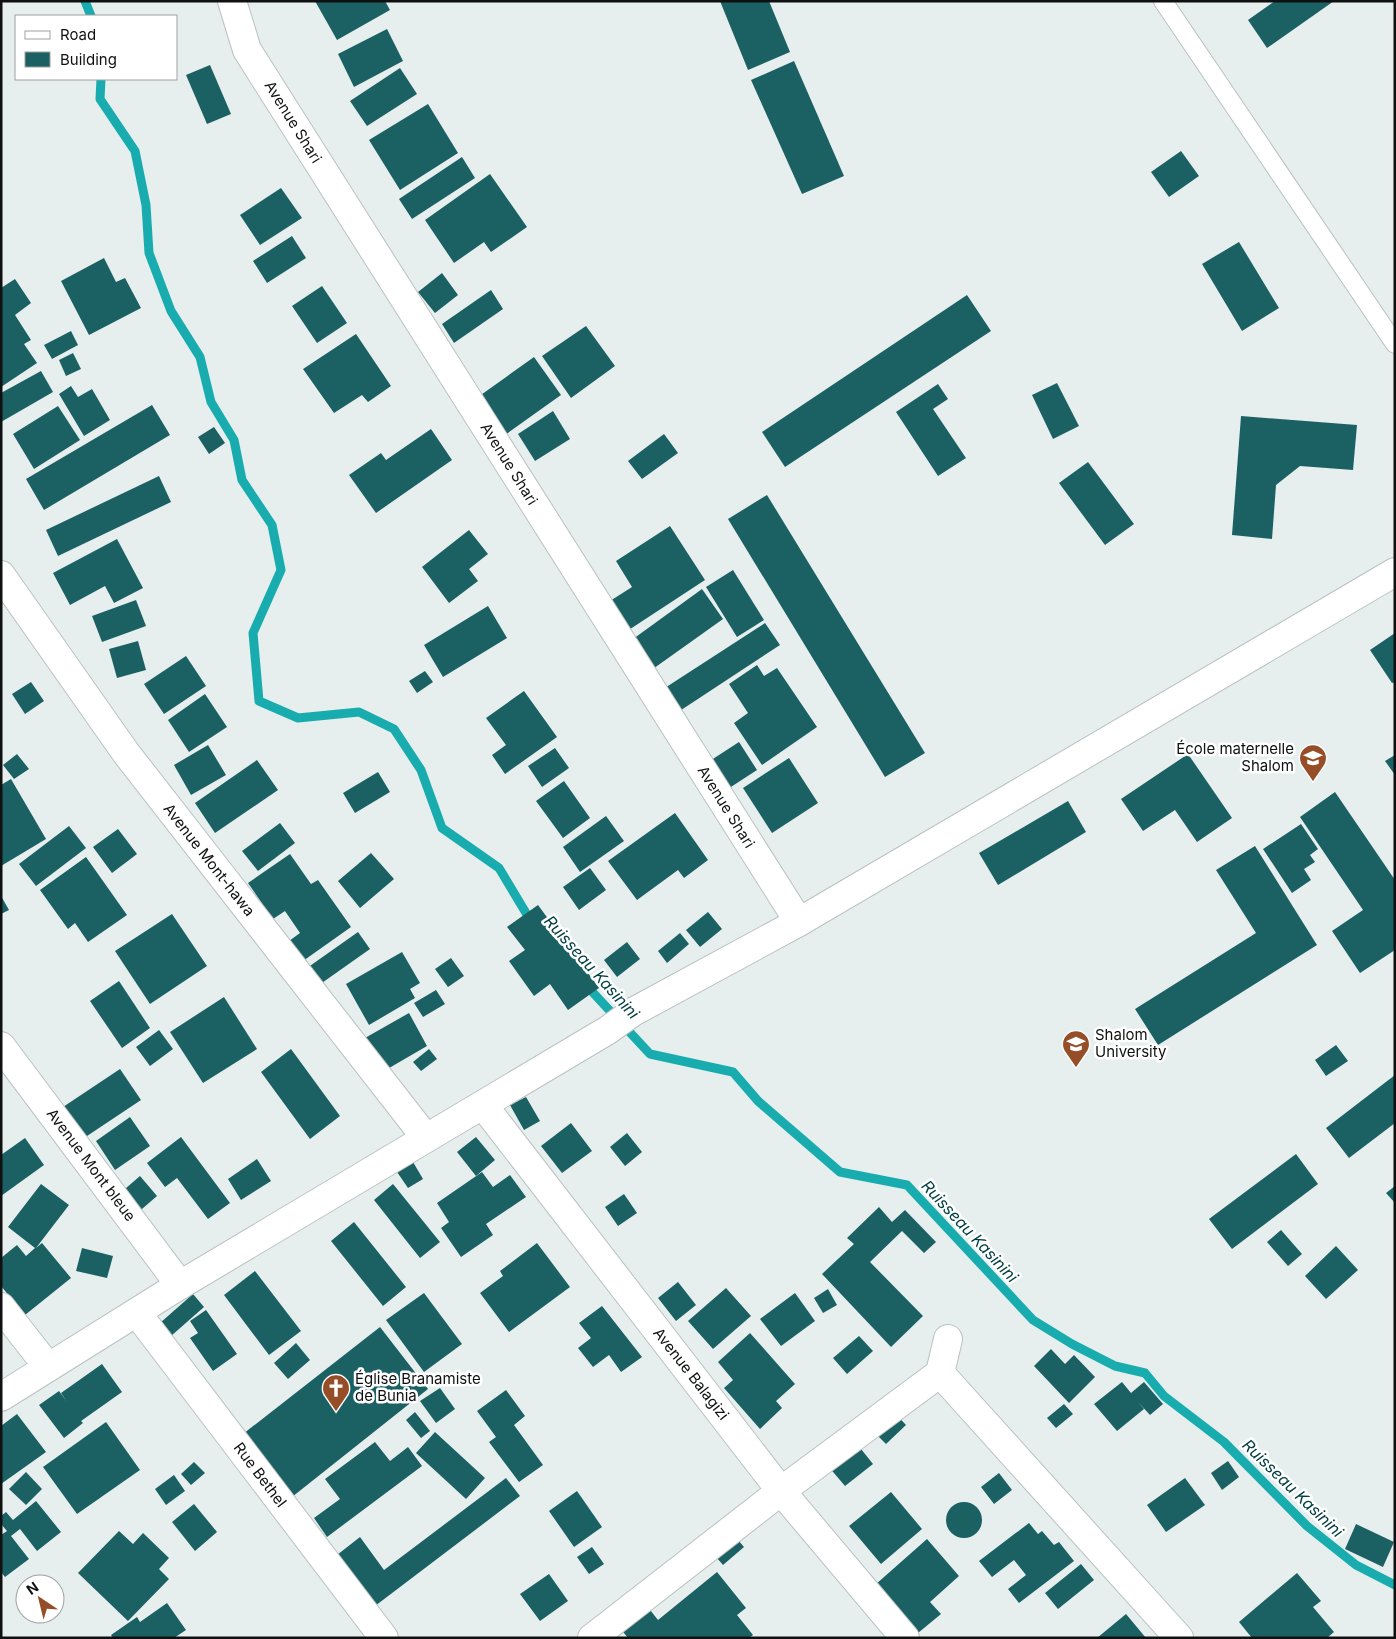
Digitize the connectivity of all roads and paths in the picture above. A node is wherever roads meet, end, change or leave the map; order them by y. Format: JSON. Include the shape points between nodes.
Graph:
{"nodes":[{"id":1,"x":232,"y":1,"type":"edge"},
{"id":2,"x":1163,"y":1,"type":"edge"},
{"id":3,"x":1395,"y":344,"type":"edge"},
{"id":4,"x":1395,"y":572,"type":"edge"},
{"id":5,"x":1,"y":575,"type":"edge"},
{"id":6,"x":799,"y":922,"type":"junction"},
{"id":7,"x":1,"y":1046,"type":"edge"},
{"id":8,"x":483,"y":1104,"type":"junction"},
{"id":9,"x":426,"y":1138,"type":"junction"},
{"id":10,"x":180,"y":1285,"type":"junction"},
{"id":11,"x":1,"y":1308,"type":"edge"},
{"id":12,"x":137,"y":1313,"type":"junction"},
{"id":13,"x":948,"y":1339,"type":"dead end"},
{"id":14,"x":48,"y":1367,"type":"junction"},
{"id":15,"x":940,"y":1373,"type":"junction"},
{"id":16,"x":1,"y":1397,"type":"edge"},
{"id":17,"x":781,"y":1490,"type":"junction"},
{"id":18,"x":384,"y":1638,"type":"edge"},
{"id":19,"x":592,"y":1638,"type":"edge"},
{"id":20,"x":905,"y":1638,"type":"edge"},
{"id":21,"x":1179,"y":1638,"type":"edge"}],
"edges":[{"from":1,"to":6,"type":"street","name":"Avenue Shari","via":[[247,50]]},
{"from":2,"to":3,"type":"lane"},
{"from":4,"to":6,"type":"street"},
{"from":5,"to":9,"type":"street","name":"Avenue Mont-hawa","via":[[126,753]]},
{"from":6,"to":8,"type":"street","via":[[633,1012]]},
{"from":7,"to":10,"type":"street","name":"Avenue Mont bleue"},
{"from":8,"to":9,"type":"street"},
{"from":8,"to":17,"type":"street","name":"Avenue Balagizi"},
{"from":9,"to":10,"type":"street"},
{"from":10,"to":12,"type":"street"},
{"from":11,"to":14,"type":"street"},
{"from":12,"to":14,"type":"street"},
{"from":12,"to":18,"type":"street","name":"Rue Bethel"},
{"from":13,"to":15,"type":"street"},
{"from":14,"to":16,"type":"street"},
{"from":15,"to":17,"type":"street"},
{"from":15,"to":21,"type":"street"},
{"from":17,"to":19,"type":"street"},
{"from":17,"to":20,"type":"street","name":"Avenue Balagizi"}]}
